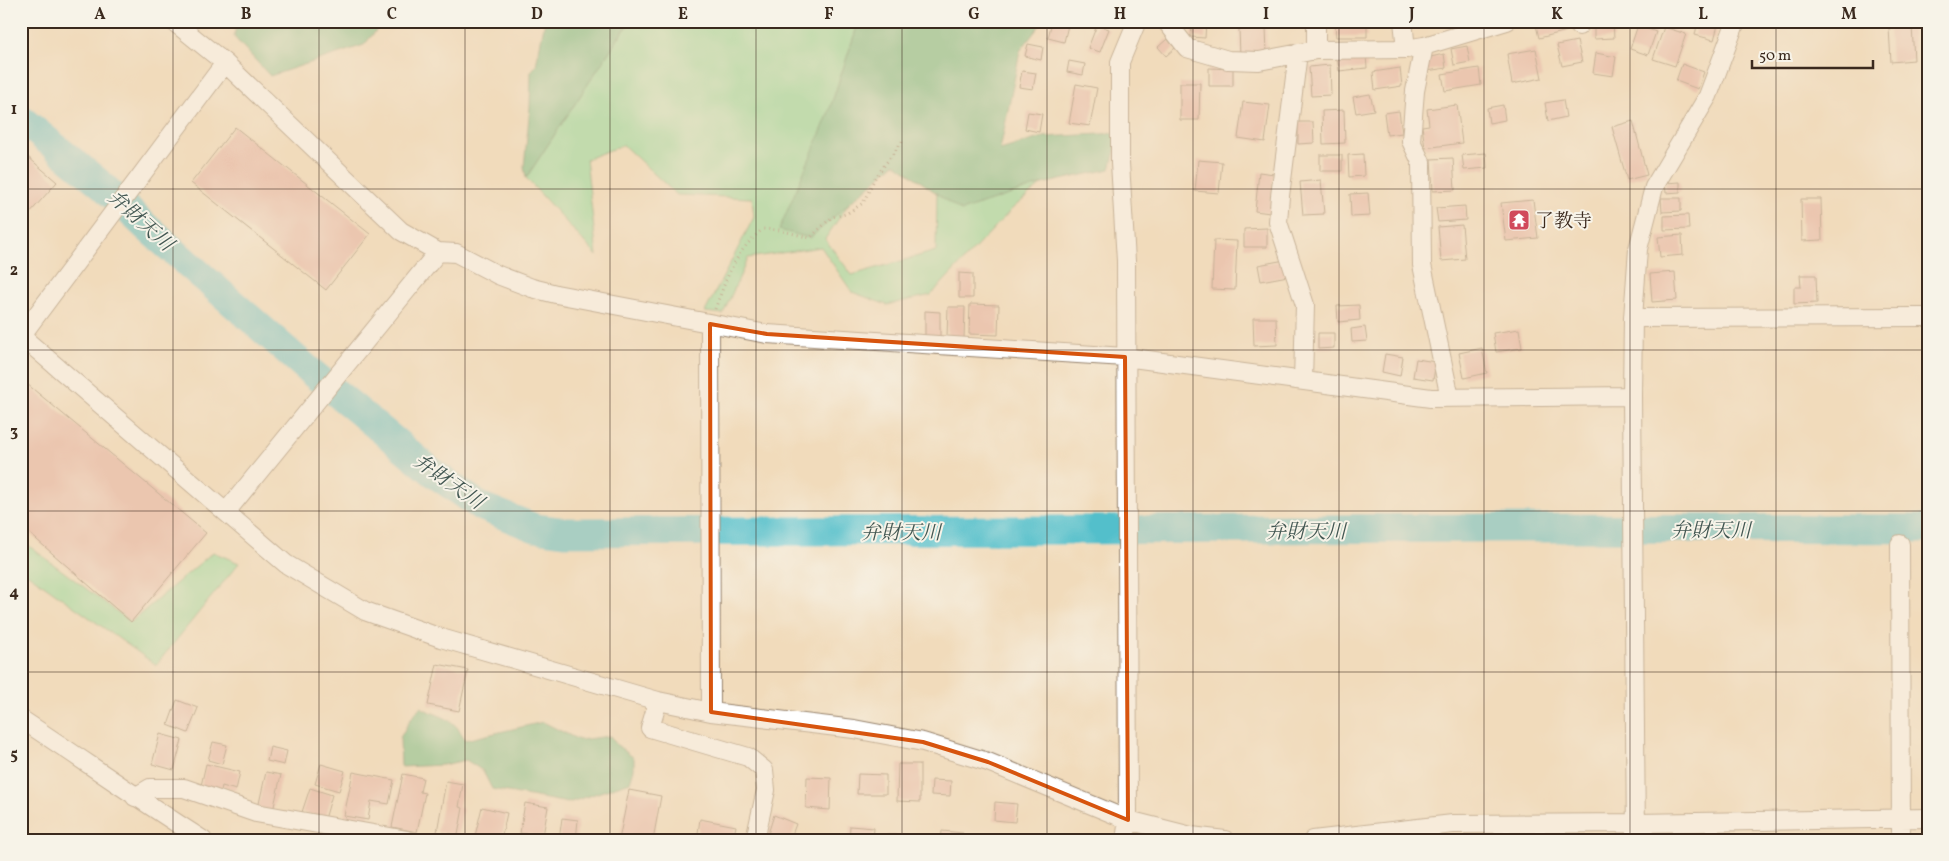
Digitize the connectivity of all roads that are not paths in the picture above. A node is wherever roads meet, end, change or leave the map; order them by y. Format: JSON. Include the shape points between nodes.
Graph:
{"nodes":[{"id":1,"x":172,"y":21,"type":"edge"},
{"id":2,"x":1137,"y":21,"type":"edge"},
{"id":3,"x":1166,"y":21,"type":"edge"},
{"id":4,"x":1316,"y":21,"type":"edge"},
{"id":5,"x":1403,"y":21,"type":"edge"},
{"id":6,"x":1507,"y":21,"type":"edge"},
{"id":7,"x":1736,"y":21,"type":"edge"},
{"id":8,"x":1424,"y":46,"type":"junction"},
{"id":9,"x":1406,"y":49,"type":"junction"},
{"id":10,"x":1316,"y":50,"type":"junction"},
{"id":11,"x":1298,"y":53,"type":"junction"},
{"id":12,"x":225,"y":63,"type":"junction"},
{"id":13,"x":438,"y":252,"type":"junction"},
{"id":14,"x":1928,"y":317,"type":"edge"},
{"id":15,"x":1633,"y":318,"type":"junction"},
{"id":16,"x":710,"y":324,"type":"junction"},
{"id":17,"x":21,"y":336,"type":"edge"},
{"id":18,"x":1125,"y":357,"type":"junction"},
{"id":19,"x":1303,"y":381,"type":"junction"},
{"id":20,"x":1632,"y":396,"type":"junction"},
{"id":21,"x":1450,"y":398,"type":"junction"},
{"id":22,"x":226,"y":512,"type":"junction"},
{"id":23,"x":1900,"y":544,"type":"dead end"},
{"id":24,"x":658,"y":701,"type":"junction"},
{"id":25,"x":711,"y":712,"type":"junction"},
{"id":26,"x":21,"y":719,"type":"edge"},
{"id":27,"x":135,"y":797,"type":"junction"},
{"id":28,"x":1901,"y":818,"type":"junction"},
{"id":29,"x":1928,"y":818,"type":"edge"},
{"id":30,"x":1128,"y":820,"type":"junction"},
{"id":31,"x":1636,"y":832,"type":"edge"},
{"id":32,"x":1392,"y":835,"type":"edge"},
{"id":33,"x":203,"y":840,"type":"edge"},
{"id":34,"x":407,"y":840,"type":"edge"},
{"id":35,"x":755,"y":840,"type":"edge"},
{"id":36,"x":1125,"y":840,"type":"edge"},
{"id":37,"x":1225,"y":840,"type":"edge"},
{"id":38,"x":1313,"y":840,"type":"edge"},
{"id":39,"x":1901,"y":840,"type":"edge"}],
"edges":[{"from":1,"to":12,"type":"street"},
{"from":2,"to":18,"type":"street","via":[[1120,62],[1120,163],[1126,261]]},
{"from":3,"to":11,"type":"street","via":[[1187,48],[1228,60],[1259,61]]},
{"from":4,"to":10,"type":"street"},
{"from":5,"to":9,"type":"street"},
{"from":6,"to":8,"type":"street"},
{"from":7,"to":15,"type":"street","via":[[1708,96],[1654,187],[1638,249]]},
{"from":8,"to":9,"type":"street"},
{"from":8,"to":21,"type":"street","via":[[1415,91],[1412,141],[1421,162],[1422,265]]},
{"from":9,"to":10,"type":"street"},
{"from":10,"to":11,"type":"street"},
{"from":11,"to":19,"type":"street","via":[[1278,222],[1305,305]]},
{"from":12,"to":13,"type":"street","via":[[401,231]]},
{"from":12,"to":17,"type":"street"},
{"from":13,"to":16,"type":"street","via":[[456,253],[532,288]]},
{"from":13,"to":22,"type":"street"},
{"from":14,"to":15,"type":"street"},
{"from":15,"to":20,"type":"street"},
{"from":16,"to":18,"type":"street","via":[[766,334]]},
{"from":16,"to":25,"type":"street"},
{"from":17,"to":22,"type":"street"},
{"from":18,"to":19,"type":"street"},
{"from":18,"to":30,"type":"street"},
{"from":19,"to":21,"type":"street"},
{"from":20,"to":21,"type":"street"},
{"from":20,"to":31,"type":"street"},
{"from":22,"to":24,"type":"street","via":[[286,564],[365,611],[441,638]]},
{"from":23,"to":28,"type":"street"},
{"from":24,"to":25,"type":"street"},
{"from":24,"to":35,"type":"street","via":[[650,728],[748,757],[764,770],[766,790]]},
{"from":25,"to":30,"type":"street","via":[[854,729],[923,742],[988,762]]},
{"from":26,"to":27,"type":"street"},
{"from":27,"to":33,"type":"street"},
{"from":27,"to":34,"type":"street","via":[[150,788],[184,788],[256,813]]},
{"from":28,"to":29,"type":"street"},
{"from":28,"to":31,"type":"street"},
{"from":28,"to":39,"type":"street"},
{"from":30,"to":36,"type":"street"},
{"from":30,"to":37,"type":"street","via":[[1190,836]]},
{"from":31,"to":32,"type":"street","via":[[1453,824]]},
{"from":32,"to":38,"type":"street"}]}
